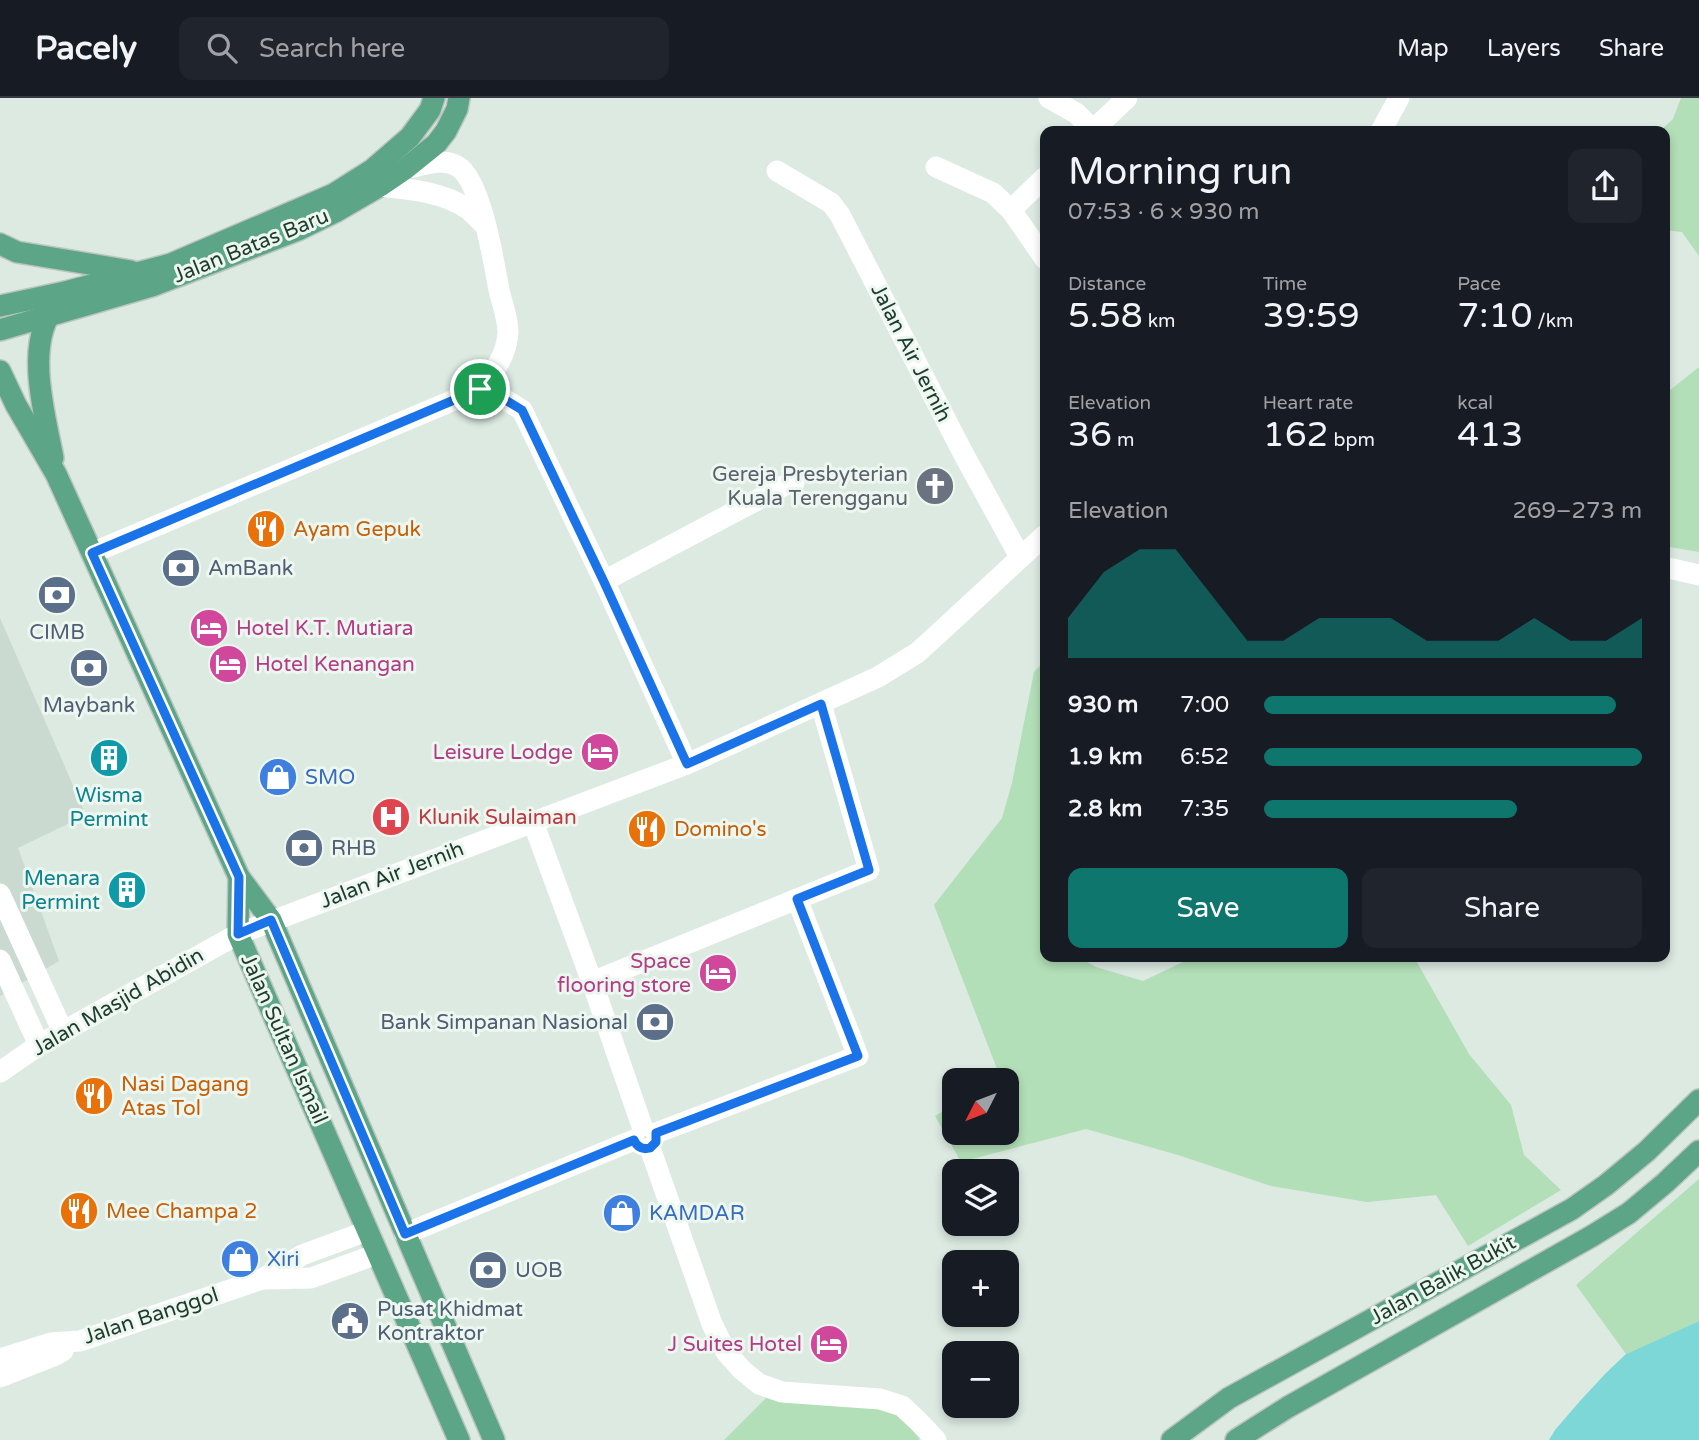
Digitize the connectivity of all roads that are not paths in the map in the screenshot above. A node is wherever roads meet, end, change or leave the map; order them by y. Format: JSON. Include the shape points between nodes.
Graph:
{"nodes":[{"id":1,"x":434,"y":98,"type":"edge"},
{"id":2,"x":458,"y":98,"type":"edge"},
{"id":3,"x":1049,"y":98,"type":"edge"},
{"id":4,"x":1127,"y":98,"type":"edge"},
{"id":5,"x":1397,"y":99,"type":"edge"},
{"id":6,"x":1088,"y":126,"type":"edge"},
{"id":7,"x":1098,"y":126,"type":"edge"},
{"id":8,"x":1384,"y":126,"type":"edge"},
{"id":9,"x":936,"y":167,"type":"dead end"},
{"id":10,"x":405,"y":169,"type":"junction"},
{"id":11,"x":777,"y":171,"type":"dead end"},
{"id":12,"x":1040,"y":182,"type":"edge"},
{"id":13,"x":380,"y":186,"type":"junction"},
{"id":14,"x":1011,"y":210,"type":"junction"},
{"id":15,"x":486,"y":227,"type":"junction"},
{"id":16,"x":0,"y":244,"type":"edge"},
{"id":17,"x":1040,"y":252,"type":"edge"},
{"id":18,"x":140,"y":272,"type":"junction"},
{"id":19,"x":65,"y":292,"type":"junction"},
{"id":20,"x":0,"y":306,"type":"edge"},
{"id":21,"x":48,"y":316,"type":"junction"},
{"id":22,"x":0,"y":330,"type":"edge"},
{"id":23,"x":0,"y":371,"type":"edge"},
{"id":24,"x":480,"y":389,"type":"junction"},
{"id":25,"x":8,"y":398,"type":"edge"},
{"id":26,"x":56,"y":474,"type":"junction"},
{"id":27,"x":794,"y":483,"type":"dead end"},
{"id":28,"x":1040,"y":539,"type":"edge"},
{"id":29,"x":92,"y":553,"type":"junction"},
{"id":30,"x":1020,"y":557,"type":"junction"},
{"id":31,"x":1670,"y":568,"type":"edge"},
{"id":32,"x":1699,"y":575,"type":"edge"},
{"id":33,"x":604,"y":582,"type":"junction"},
{"id":34,"x":821,"y":704,"type":"junction"},
{"id":35,"x":687,"y":764,"type":"junction"},
{"id":36,"x":533,"y":822,"type":"junction"},
{"id":37,"x":239,"y":877,"type":"junction"},
{"id":38,"x":0,"y":894,"type":"edge"},
{"id":39,"x":797,"y":899,"type":"junction"},
{"id":40,"x":271,"y":920,"type":"junction"},
{"id":41,"x":238,"y":934,"type":"junction"},
{"id":42,"x":0,"y":961,"type":"edge"},
{"id":43,"x":592,"y":982,"type":"junction"},
{"id":44,"x":63,"y":1032,"type":"junction"},
{"id":45,"x":39,"y":1045,"type":"junction"},
{"id":46,"x":0,"y":1072,"type":"edge"},
{"id":47,"x":1699,"y":1100,"type":"edge"},
{"id":48,"x":646,"y":1137,"type":"junction"},
{"id":49,"x":1699,"y":1151,"type":"edge"},
{"id":50,"x":367,"y":1231,"type":"junction"},
{"id":51,"x":405,"y":1234,"type":"junction"},
{"id":52,"x":377,"y":1254,"type":"junction"},
{"id":53,"x":262,"y":1279,"type":"junction"},
{"id":54,"x":80,"y":1341,"type":"junction"},
{"id":55,"x":0,"y":1359,"type":"edge"},
{"id":56,"x":0,"y":1377,"type":"edge"},
{"id":57,"x":459,"y":1440,"type":"edge"},
{"id":58,"x":494,"y":1440,"type":"edge"},
{"id":59,"x":936,"y":1440,"type":"edge"},
{"id":60,"x":1172,"y":1440,"type":"edge"},
{"id":61,"x":1236,"y":1440,"type":"edge"}],
"edges":[{"from":1,"to":18,"type":"main road","name":"Jalan Batas Baru","via":[[410,137],[372,170],[334,194],[171,264]]},
{"from":2,"to":10,"type":"main road","name":"Jalan Batas Baru","via":[[446,131]]},
{"from":3,"to":6,"type":"street"},
{"from":4,"to":7,"type":"street"},
{"from":5,"to":8,"type":"street"},
{"from":9,"to":14,"type":"street","via":[[993,193]]},
{"from":10,"to":13,"type":"main road","name":"Jalan Batas Baru"},
{"from":10,"to":15,"type":"street","via":[[447,162],[459,167],[467,175]]},
{"from":11,"to":30,"type":"street","name":"Jalan Air Jernih","via":[[831,203],[840,215]]},
{"from":12,"to":14,"type":"street"},
{"from":13,"to":15,"type":"street","via":[[419,190],[447,199],[468,209]]},
{"from":13,"to":21,"type":"main road","name":"Jalan Batas Baru","via":[[286,234],[152,286]]},
{"from":14,"to":17,"type":"street"},
{"from":15,"to":24,"type":"street","via":[[508,330],[504,352]]},
{"from":16,"to":18,"type":"main road","via":[[17,252]]},
{"from":18,"to":19,"type":"main road","name":"Jalan Batas Baru"},
{"from":19,"to":20,"type":"main road","name":"Jalan Batas Baru"},
{"from":19,"to":21,"type":"main road"},
{"from":21,"to":22,"type":"main road","name":"Jalan Batas Baru"},
{"from":21,"to":26,"type":"main road","via":[[39,361]]},
{"from":23,"to":25,"type":"main road","name":"Jalan Sultan Ismail"},
{"from":24,"to":29,"type":"street"},
{"from":24,"to":33,"type":"street","via":[[522,410]]},
{"from":25,"to":26,"type":"main road","name":"Jalan Sultan Ismail"},
{"from":26,"to":29,"type":"main road","name":"Jalan Sultan Ismail"},
{"from":27,"to":33,"type":"street"},
{"from":28,"to":30,"type":"street","name":"Jalan Air Jernih"},
{"from":29,"to":37,"type":"main road","name":"Jalan Sultan Ismail"},
{"from":30,"to":34,"type":"street","name":"Jalan Air Jernih","via":[[916,653]]},
{"from":31,"to":32,"type":"street"},
{"from":33,"to":35,"type":"street"},
{"from":34,"to":35,"type":"street","name":"Jalan Air Jernih"},
{"from":34,"to":39,"type":"street","via":[[869,870]]},
{"from":35,"to":36,"type":"street","name":"Jalan Air Jernih"},
{"from":36,"to":40,"type":"street","name":"Jalan Air Jernih"},
{"from":36,"to":43,"type":"street"},
{"from":37,"to":40,"type":"main road","name":"Jalan Sultan Ismail"},
{"from":37,"to":41,"type":"main road","name":"Jalan Sultan Ismail"},
{"from":38,"to":44,"type":"street"},
{"from":39,"to":43,"type":"street"},
{"from":39,"to":48,"type":"street","via":[[858,1056]]},
{"from":40,"to":41,"type":"street","name":"Jalan Air Jernih"},
{"from":40,"to":51,"type":"main road","name":"Jalan Sultan Ismail"},
{"from":41,"to":44,"type":"street","name":"Jalan Masjid Abidin"},
{"from":41,"to":50,"type":"main road","name":"Jalan Sultan Ismail"},
{"from":42,"to":45,"type":"street"},
{"from":43,"to":48,"type":"street"},
{"from":44,"to":45,"type":"street","name":"Jalan Masjid Abidin"},
{"from":45,"to":46,"type":"street","name":"Jalan Masjid Abidin"},
{"from":47,"to":60,"type":"main road","name":"Jalan Balik Bukit","via":[[1647,1151],[1572,1209],[1229,1398]]},
{"from":48,"to":51,"type":"street"},
{"from":48,"to":59,"type":"street","via":[[712,1324],[726,1352],[742,1370],[759,1384],[782,1392],[880,1399],[902,1406]]},
{"from":49,"to":61,"type":"main road","name":"Jalan Balik Bukit","via":[[1629,1213]]},
{"from":50,"to":52,"type":"main road","name":"Jalan Sultan Ismail"},
{"from":50,"to":53,"type":"street","name":"Jalan Banggol","via":[[302,1255]]},
{"from":51,"to":58,"type":"main road","name":"Jalan Sultan Ismail"},
{"from":52,"to":53,"type":"street","name":"Jalan Banggol","via":[[311,1278]]},
{"from":52,"to":57,"type":"main road","name":"Jalan Sultan Ismail"},
{"from":53,"to":54,"type":"street","name":"Jalan Banggol"},
{"from":54,"to":55,"type":"street","name":"Jalan Banggol","via":[[51,1343]]},
{"from":54,"to":56,"type":"street"}]}
